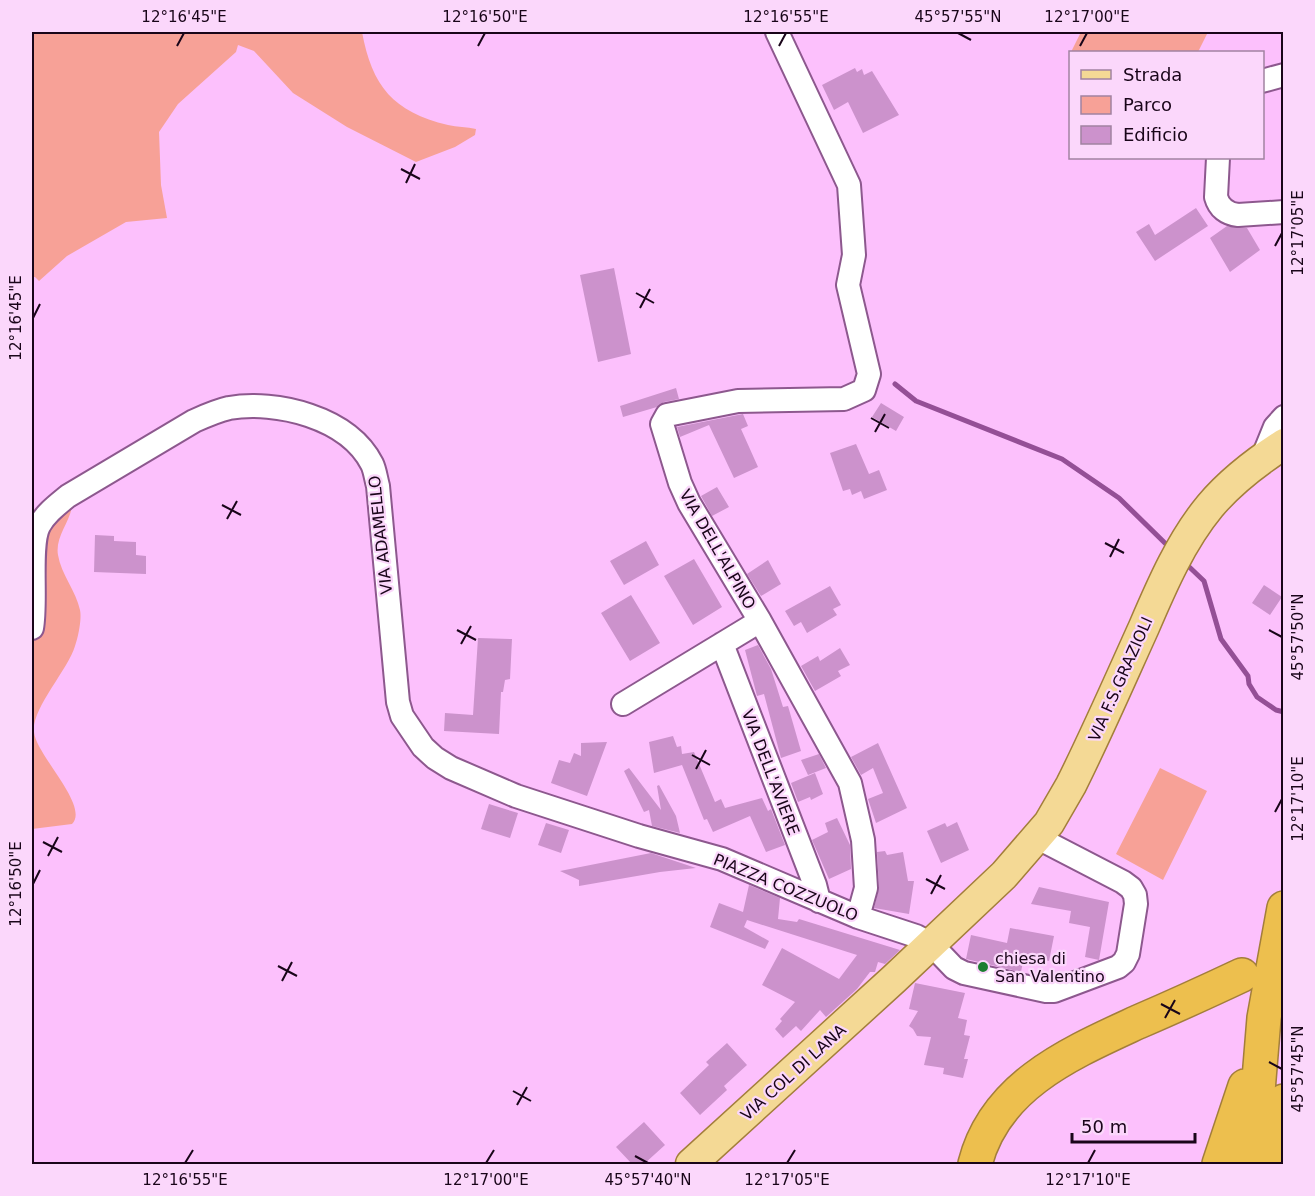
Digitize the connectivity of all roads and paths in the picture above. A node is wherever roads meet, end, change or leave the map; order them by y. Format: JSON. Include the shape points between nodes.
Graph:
{"nodes":[{"id":1,"x":777,"y":32,"type":"edge"},
{"id":2,"x":1284,"y":75,"type":"edge"},
{"id":3,"x":1264,"y":81,"type":"edge"},
{"id":4,"x":1218,"y":159,"type":"edge"},
{"id":5,"x":1284,"y":212,"type":"edge"},
{"id":6,"x":1284,"y":417,"type":"edge"},
{"id":7,"x":1273,"y":451,"type":"edge"},
{"id":8,"x":760,"y":621,"type":"junction"},
{"id":9,"x":32,"y":628,"type":"edge"},
{"id":10,"x":722,"y":644,"type":"junction"},
{"id":11,"x":623,"y":704,"type":"dead end"},
{"id":12,"x":639,"y":836,"type":"joint"},
{"id":13,"x":1038,"y":838,"type":"junction"},
{"id":14,"x":819,"y":901,"type":"junction"},
{"id":15,"x":1284,"y":908,"type":"edge"},
{"id":16,"x":858,"y":917,"type":"junction"},
{"id":17,"x":931,"y":944,"type":"junction"},
{"id":18,"x":1242,"y":975,"type":"dead end"},
{"id":19,"x":1264,"y":1018,"type":"junction"},
{"id":20,"x":1284,"y":1101,"type":"edge"},
{"id":21,"x":692,"y":1164,"type":"edge"},
{"id":22,"x":975,"y":1164,"type":"edge"},
{"id":23,"x":1219,"y":1164,"type":"edge"},
{"id":24,"x":1252,"y":1164,"type":"edge"},
{"id":25,"x":1278,"y":1164,"type":"edge"}],
"edges":[{"from":1,"to":8,"type":"street","name":"VIA DELL'ALPINO","via":[[849,185],[854,255],[848,285],[868,374],[864,390],[844,399],[738,401],[667,415],[662,424],[689,503]]},
{"from":2,"to":3,"type":"street"},
{"from":4,"to":5,"type":"street","via":[[1216,197],[1224,209],[1238,215]]},
{"from":6,"to":7,"type":"street","via":[[1271,434]]},
{"from":7,"to":13,"type":"main road","name":"VIA F.S.GRAZIOLI","via":[[1225,489],[1189,535],[1160,589],[1083,760]]},
{"from":8,"to":10,"type":"street"},
{"from":8,"to":16,"type":"street","name":"VIA DELL'ALPINO","via":[[850,783],[863,840],[866,888]]},
{"from":9,"to":12,"type":"street","name":"VIA ADAMELLO","via":[[38,527],[68,496],[212,413],[260,406],[312,416],[351,439],[372,464],[378,486],[398,702],[402,716],[423,747],[451,768],[516,796]]},
{"from":10,"to":11,"type":"street"},
{"from":10,"to":14,"type":"street","name":"VIA DELL'AVIERE"},
{"from":12,"to":14,"type":"street","name":"PIAZZA COZZUOLO","via":[[722,860]]},
{"from":13,"to":17,"type":"main road","name":"VIA F.S.GRAZIOLI"},
{"from":13,"to":17,"type":"street","via":[[1131,888],[1136,904],[1124,962],[1054,991],[1039,991],[964,973]]},
{"from":14,"to":16,"type":"street","name":"PIAZZA COZZUOLO"},
{"from":15,"to":19,"type":"highway"},
{"from":16,"to":17,"type":"street","name":"PIAZZA COZZUOLO"},
{"from":17,"to":21,"type":"main road","name":"VIA COL DI LANA"},
{"from":18,"to":22,"type":"highway","via":[[1075,1051],[1048,1069],[1004,1105]]},
{"from":19,"to":23,"type":"highway"},
{"from":19,"to":24,"type":"highway"},
{"from":20,"to":25,"type":"highway"}]}
